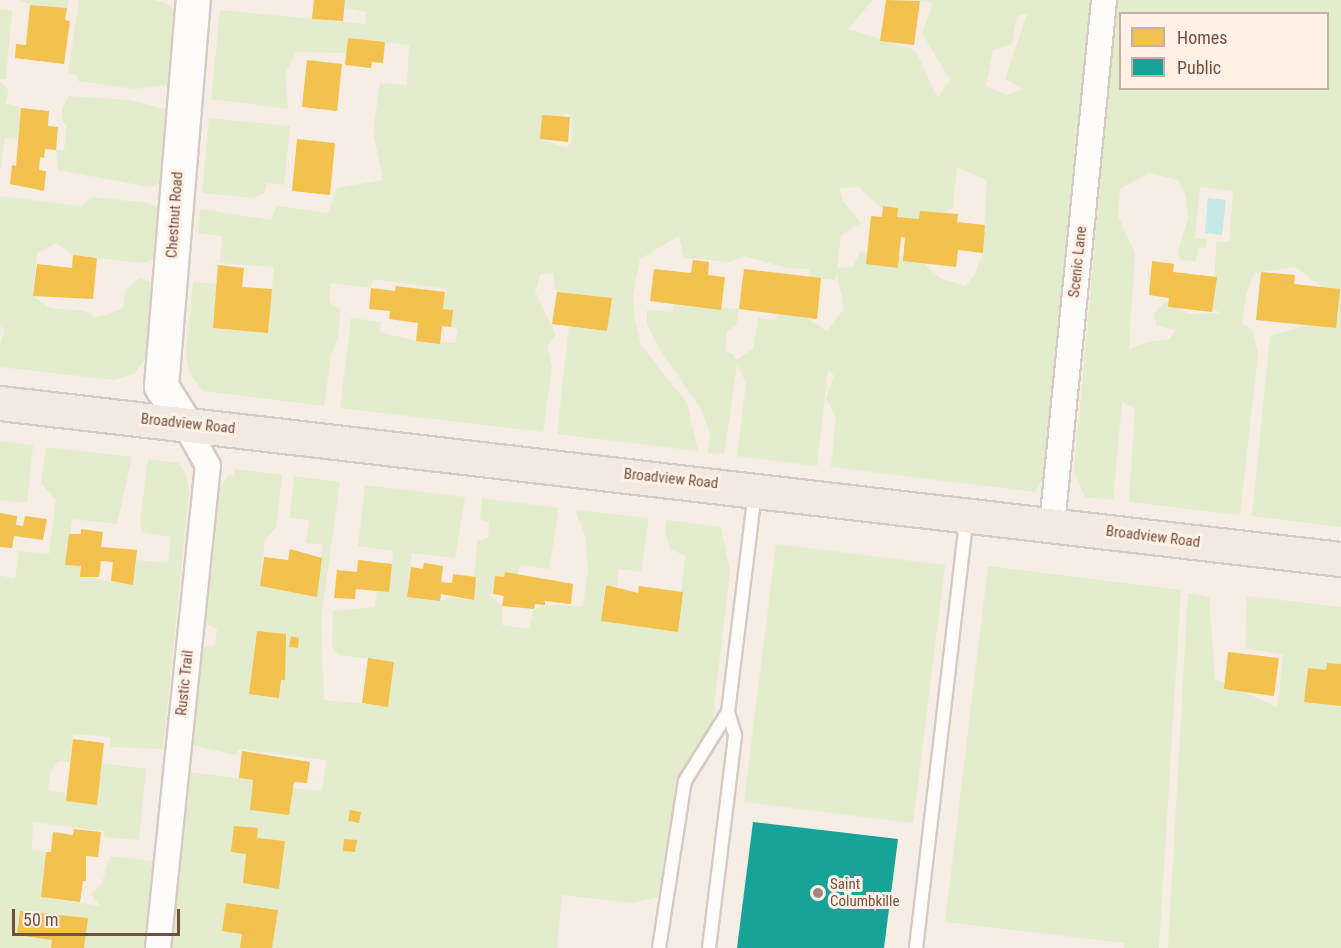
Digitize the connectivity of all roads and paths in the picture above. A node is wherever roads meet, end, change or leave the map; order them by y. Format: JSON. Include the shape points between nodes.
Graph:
{"nodes":[{"id":1,"x":193,"y":0,"type":"edge"},
{"id":2,"x":1104,"y":0,"type":"edge"},
{"id":3,"x":0,"y":403,"type":"edge"},
{"id":4,"x":185,"y":424,"type":"junction"},
{"id":5,"x":756,"y":490,"type":"junction"},
{"id":6,"x":967,"y":515,"type":"junction"},
{"id":7,"x":1052,"y":525,"type":"junction"},
{"id":8,"x":1341,"y":559,"type":"edge"},
{"id":9,"x":728,"y":712,"type":"junction"},
{"id":10,"x":158,"y":948,"type":"edge"},
{"id":11,"x":659,"y":948,"type":"edge"},
{"id":12,"x":709,"y":948,"type":"edge"},
{"id":13,"x":916,"y":948,"type":"edge"}],
"edges":[{"from":1,"to":4,"type":"street","name":"Chestnut Road","via":[[161,386]]},
{"from":2,"to":7,"type":"street","name":"Scenic Lane"},
{"from":3,"to":4,"type":"main road","name":"Broadview Road"},
{"from":4,"to":5,"type":"main road","name":"Broadview Road"},
{"from":4,"to":10,"type":"street","name":"Rustic Trail","via":[[208,466]]},
{"from":5,"to":6,"type":"main road","name":"Broadview Road"},
{"from":5,"to":9,"type":"lane"},
{"from":6,"to":7,"type":"main road","name":"Broadview Road"},
{"from":6,"to":13,"type":"lane"},
{"from":7,"to":8,"type":"main road","name":"Broadview Road"},
{"from":9,"to":11,"type":"lane","via":[[685,781]]},
{"from":9,"to":12,"type":"lane","via":[[735,735]]}]}
